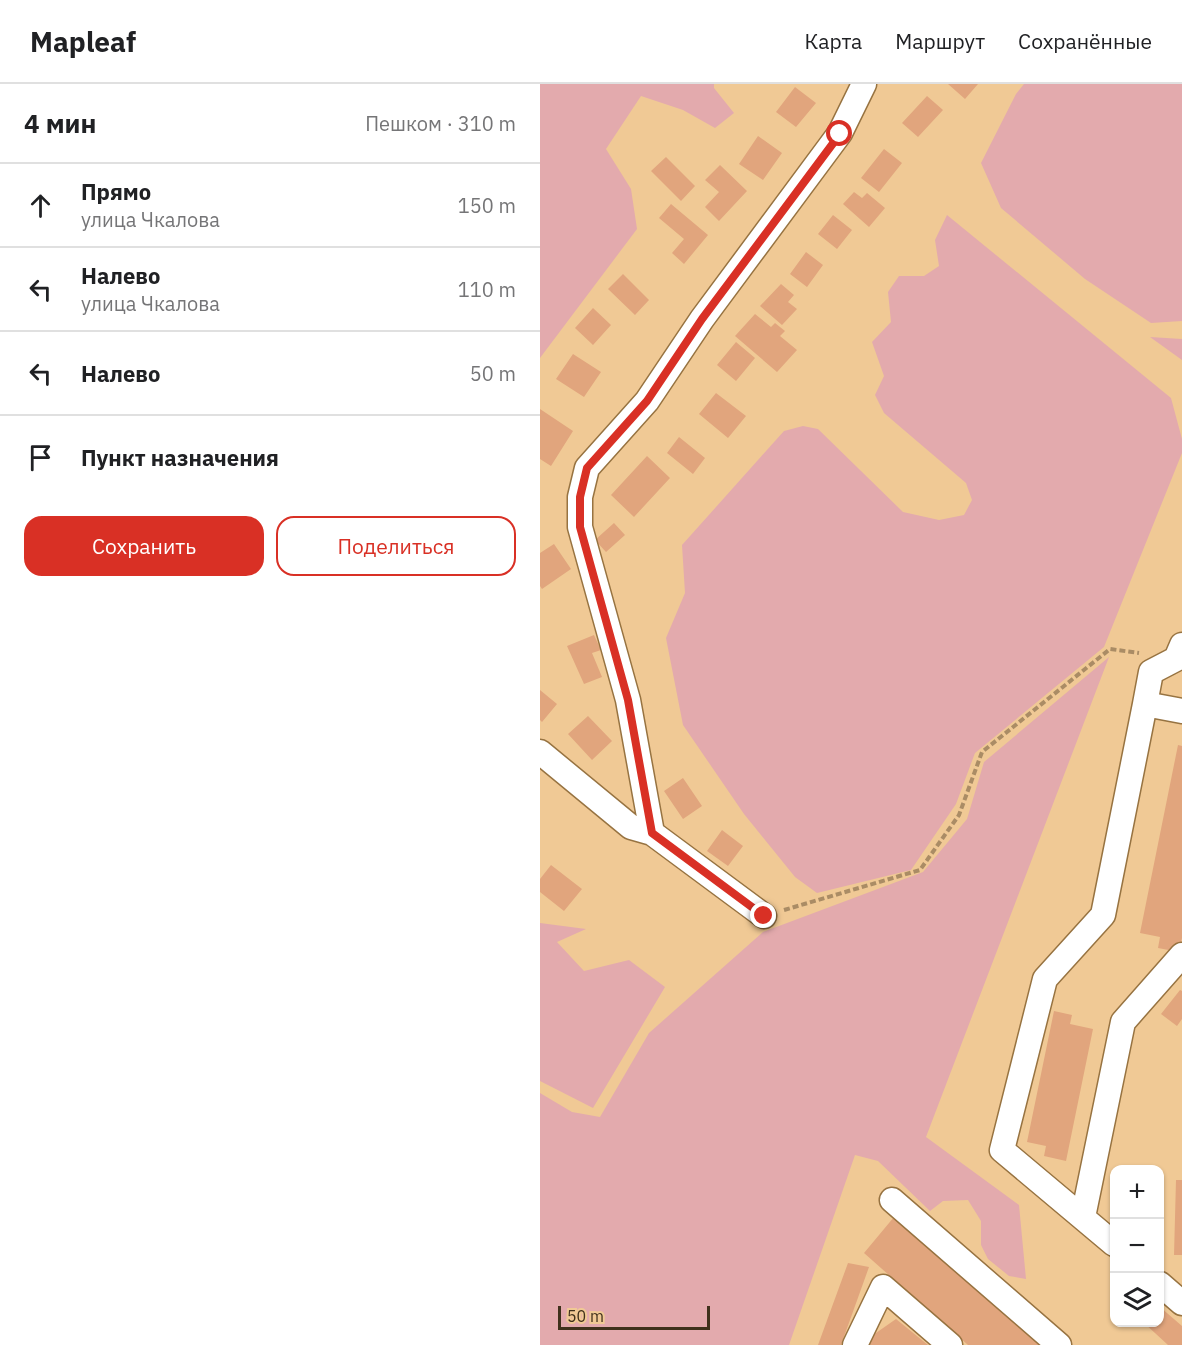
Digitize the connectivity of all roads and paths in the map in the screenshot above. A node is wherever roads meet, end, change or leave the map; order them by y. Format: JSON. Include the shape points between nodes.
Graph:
{"nodes":[{"id":1,"x":864,"y":84,"type":"edge"},
{"id":2,"x":1182,"y":645,"type":"edge"},
{"id":3,"x":1143,"y":654,"type":"dead end"},
{"id":4,"x":1145,"y":704,"type":"junction"},
{"id":5,"x":1182,"y":711,"type":"edge"},
{"id":6,"x":540,"y":752,"type":"edge"},
{"id":7,"x":652,"y":833,"type":"junction"},
{"id":8,"x":764,"y":916,"type":"joint"},
{"id":9,"x":1182,"y":955,"type":"edge"},
{"id":10,"x":892,"y":1200,"type":"dead end"},
{"id":11,"x":1083,"y":1216,"type":"junction"},
{"id":12,"x":1110,"y":1240,"type":"edge"},
{"id":13,"x":1164,"y":1287,"type":"edge"},
{"id":14,"x":1182,"y":1303,"type":"edge"},
{"id":15,"x":855,"y":1345,"type":"edge"},
{"id":16,"x":950,"y":1345,"type":"edge"},
{"id":17,"x":1059,"y":1345,"type":"edge"}],
"edges":[{"from":1,"to":7,"type":"street","via":[[840,134],[702,319],[647,401],[587,468],[580,497],[580,527],[628,700]]},
{"from":2,"to":4,"type":"street","via":[[1176,658],[1151,672]]},
{"from":3,"to":8,"type":"path","via":[[1110,650],[981,752],[959,815],[920,870]]},
{"from":4,"to":5,"type":"street"},
{"from":4,"to":11,"type":"street","via":[[1103,915],[1045,979],[1002,1150]]},
{"from":6,"to":7,"type":"street","via":[[631,827]]},
{"from":7,"to":8,"type":"street"},
{"from":9,"to":11,"type":"street","via":[[1123,1022]]},
{"from":10,"to":17,"type":"street"},
{"from":11,"to":12,"type":"street"},
{"from":13,"to":14,"type":"street"},
{"from":15,"to":16,"type":"street","via":[[883,1287]]}]}
